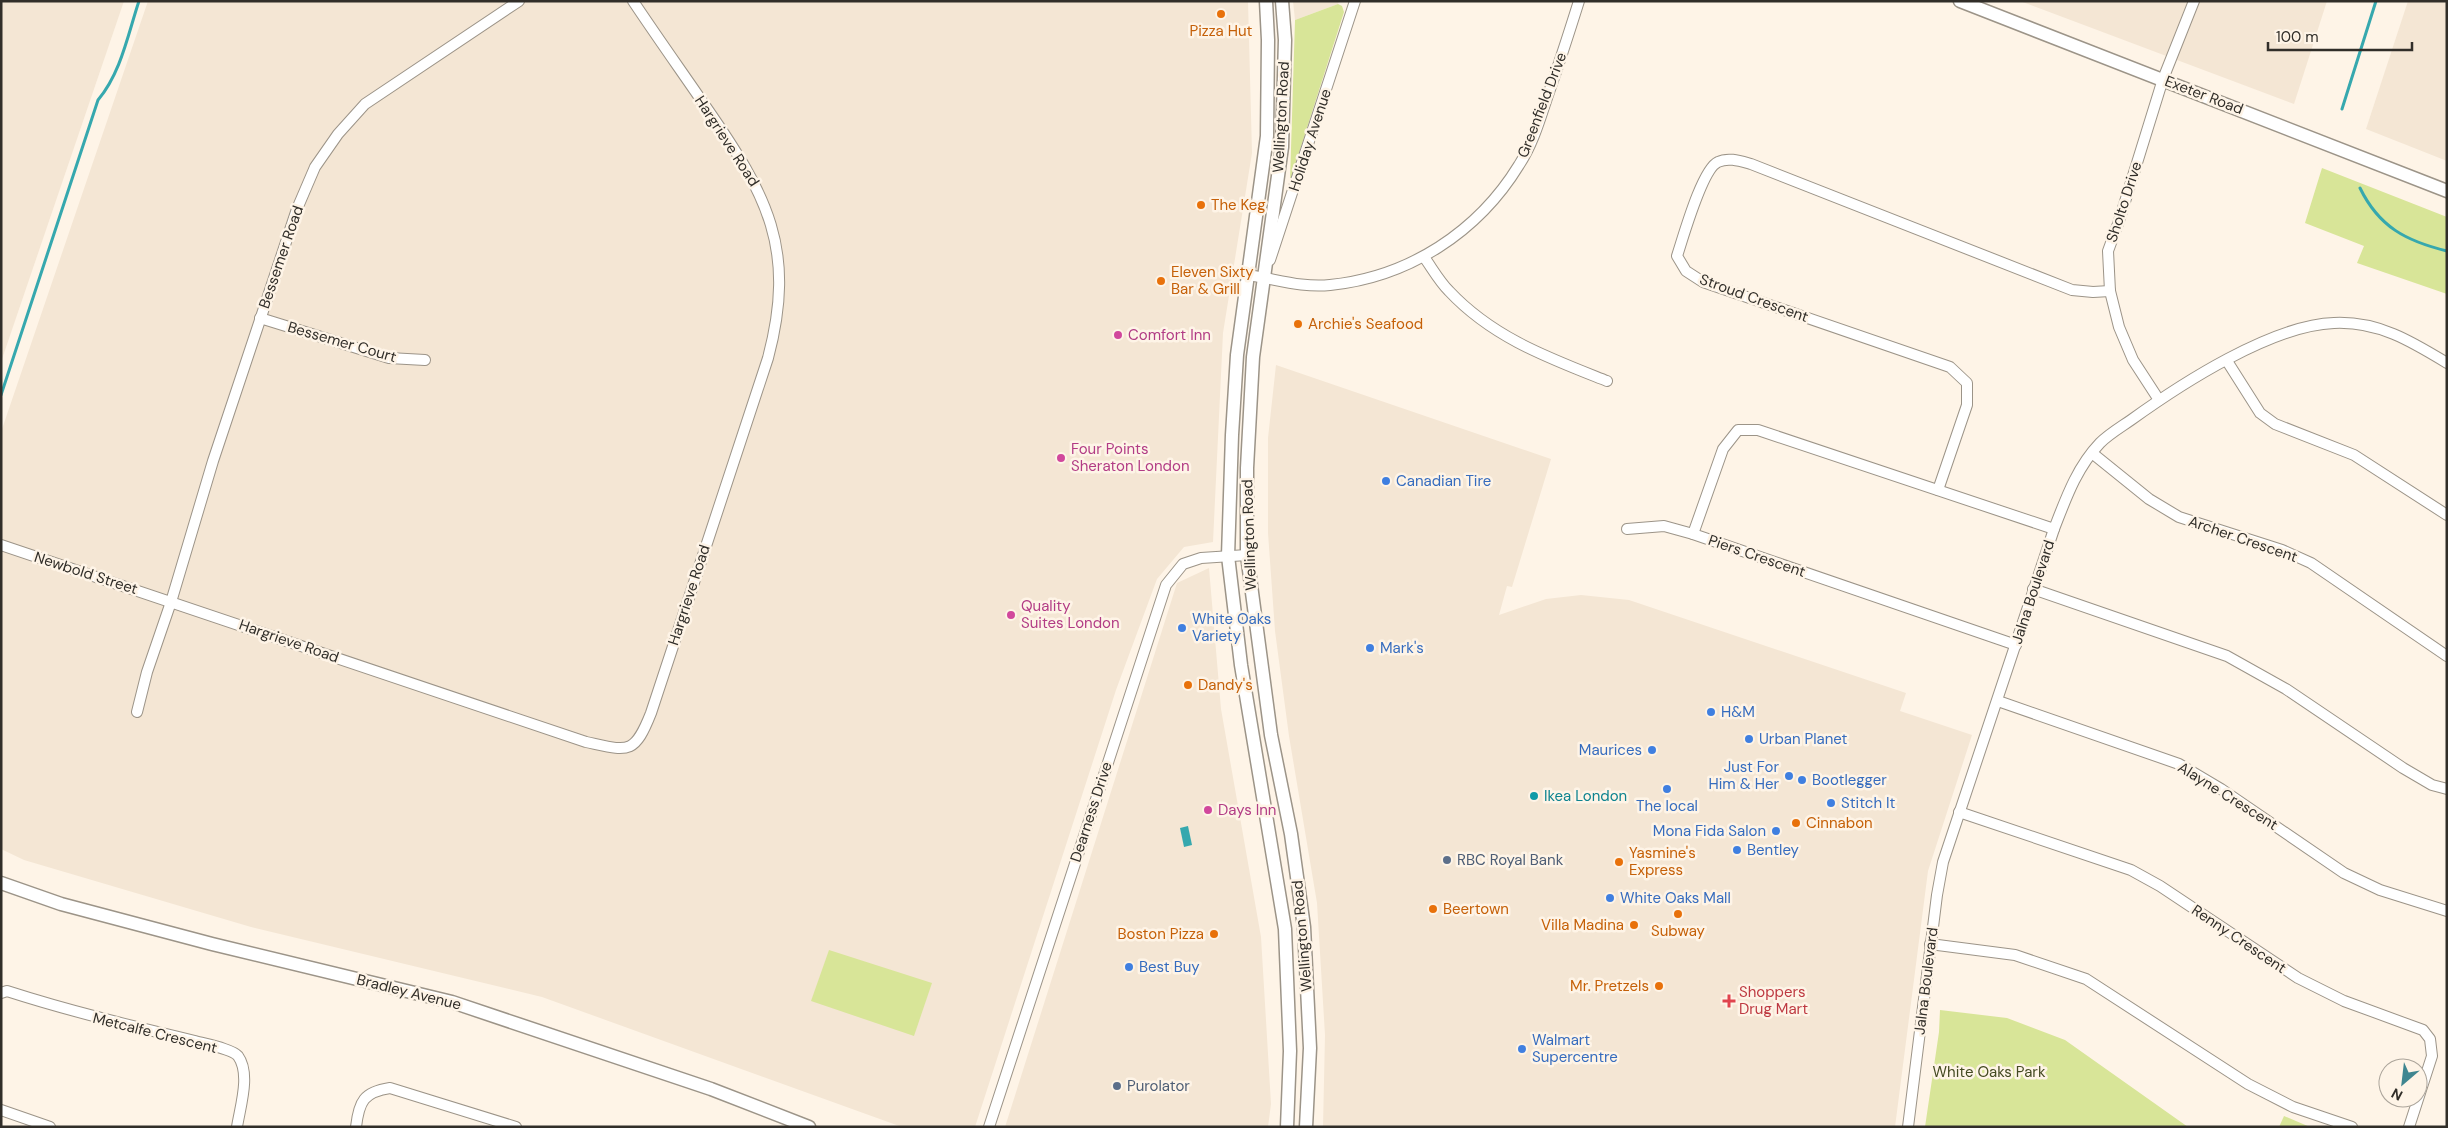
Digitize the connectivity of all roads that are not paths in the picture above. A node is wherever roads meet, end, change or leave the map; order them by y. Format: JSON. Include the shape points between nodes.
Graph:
{"nodes":[{"id":1,"x":519,"y":1,"type":"edge"},
{"id":2,"x":633,"y":1,"type":"edge"},
{"id":3,"x":1266,"y":1,"type":"edge"},
{"id":4,"x":1282,"y":1,"type":"edge"},
{"id":5,"x":1356,"y":1,"type":"edge"},
{"id":6,"x":1579,"y":1,"type":"edge"},
{"id":7,"x":1960,"y":1,"type":"edge"},
{"id":8,"x":2194,"y":1,"type":"edge"},
{"id":9,"x":2163,"y":79,"type":"junction"},
{"id":10,"x":2447,"y":191,"type":"edge"},
{"id":11,"x":1424,"y":257,"type":"junction"},
{"id":12,"x":1248,"y":275,"type":"junction"},
{"id":13,"x":1264,"y":278,"type":"junction"},
{"id":14,"x":2110,"y":291,"type":"junction"},
{"id":15,"x":260,"y":318,"type":"junction"},
{"id":16,"x":425,"y":360,"type":"dead end"},
{"id":17,"x":2227,"y":361,"type":"junction"},
{"id":18,"x":2447,"y":363,"type":"edge"},
{"id":19,"x":1607,"y":381,"type":"dead end"},
{"id":20,"x":2159,"y":400,"type":"junction"},
{"id":21,"x":2092,"y":453,"type":"junction"},
{"id":22,"x":1938,"y":490,"type":"junction"},
{"id":23,"x":2447,"y":515,"type":"edge"},
{"id":24,"x":1626,"y":529,"type":"dead end"},
{"id":25,"x":2054,"y":529,"type":"junction"},
{"id":26,"x":1693,"y":534,"type":"junction"},
{"id":27,"x":1,"y":545,"type":"edge"},
{"id":28,"x":1247,"y":555,"type":"junction"},
{"id":29,"x":1228,"y":556,"type":"junction"},
{"id":30,"x":2033,"y":589,"type":"junction"},
{"id":31,"x":172,"y":602,"type":"junction"},
{"id":32,"x":2016,"y":645,"type":"junction"},
{"id":33,"x":2447,"y":656,"type":"edge"},
{"id":34,"x":1998,"y":701,"type":"junction"},
{"id":35,"x":137,"y":712,"type":"dead end"},
{"id":36,"x":2447,"y":789,"type":"edge"},
{"id":37,"x":1959,"y":812,"type":"junction"},
{"id":38,"x":1,"y":883,"type":"edge"},
{"id":39,"x":2447,"y":912,"type":"edge"},
{"id":40,"x":1304,"y":936,"type":"junction"},
{"id":41,"x":1285,"y":938,"type":"junction"},
{"id":42,"x":1930,"y":944,"type":"junction"},
{"id":43,"x":1,"y":993,"type":"edge"},
{"id":44,"x":1,"y":1110,"type":"edge"},
{"id":45,"x":781,"y":1122,"type":"edge"},
{"id":46,"x":50,"y":1127,"type":"edge"},
{"id":47,"x":237,"y":1127,"type":"edge"},
{"id":48,"x":356,"y":1127,"type":"edge"},
{"id":49,"x":516,"y":1127,"type":"edge"},
{"id":50,"x":809,"y":1127,"type":"edge"},
{"id":51,"x":989,"y":1127,"type":"edge"},
{"id":52,"x":1287,"y":1127,"type":"edge"},
{"id":53,"x":1306,"y":1127,"type":"edge"},
{"id":54,"x":1908,"y":1127,"type":"edge"},
{"id":55,"x":2352,"y":1127,"type":"edge"},
{"id":56,"x":2408,"y":1127,"type":"edge"}],
"edges":[{"from":1,"to":15,"type":"street","name":"Bessemer Road","via":[[383,90],[365,104],[338,134],[321,157],[305,188]]},
{"from":2,"to":31,"type":"street","name":"Hargrieve Road","via":[[751,174],[771,222],[780,272],[777,318],[768,358],[651,713],[635,745],[620,750],[586,742]]},
{"from":3,"to":12,"type":"main road","name":"Wellington Road","via":[[1267,136]]},
{"from":4,"to":13,"type":"main road","name":"Wellington Road","via":[[1285,40],[1282,147]]},
{"from":5,"to":13,"type":"street","name":"Holiday Avenue"},
{"from":6,"to":11,"type":"street","name":"Greenfield Drive","via":[[1535,134],[1520,164],[1501,191],[1468,227]]},
{"from":7,"to":9,"type":"main road","name":"Exeter Road"},
{"from":8,"to":9,"type":"street","name":"Sholto Drive"},
{"from":9,"to":10,"type":"main road","name":"Exeter Road"},
{"from":9,"to":14,"type":"street","name":"Sholto Drive","via":[[2108,251]]},
{"from":11,"to":13,"type":"street","name":"Greenfield Drive","via":[[1384,274],[1330,285],[1292,285]]},
{"from":11,"to":19,"type":"street","via":[[1448,290],[1474,315],[1502,335],[1534,353]]},
{"from":12,"to":13,"type":"street","name":"Greenfield Drive"},
{"from":12,"to":29,"type":"main road","name":"Wellington Road","via":[[1237,355]]},
{"from":13,"to":28,"type":"main road","name":"Wellington Road","via":[[1253,357],[1247,468]]},
{"from":14,"to":20,"type":"street","name":"Sholto Drive","via":[[2119,327],[2133,360]]},
{"from":14,"to":22,"type":"street","name":"Stroud Crescent","via":[[2072,290],[1751,164],[1727,159],[1716,162],[1709,170],[1677,256],[1686,271],[1704,282],[1950,367],[1967,383],[1967,405]]},
{"from":15,"to":16,"type":"street","name":"Bessemer Court","via":[[389,358]]},
{"from":15,"to":31,"type":"street","name":"Bessemer Road"},
{"from":17,"to":18,"type":"street","name":"Jalna Boulevard","via":[[2272,338],[2314,325],[2336,323],[2375,328],[2408,339]]},
{"from":17,"to":20,"type":"street","name":"Jalna Boulevard"},
{"from":17,"to":23,"type":"street","via":[[2260,413],[2275,424],[2354,455]]},
{"from":20,"to":21,"type":"street","name":"Jalna Boulevard","via":[[2101,442]]},
{"from":21,"to":25,"type":"street","name":"Jalna Boulevard","via":[[2072,482]]},
{"from":21,"to":33,"type":"street","name":"Archer Crescent","via":[[2149,500],[2179,517],[2282,550],[2311,563]]},
{"from":22,"to":25,"type":"street","name":"Piers Crescent"},
{"from":22,"to":26,"type":"street","name":"Piers Crescent","via":[[1758,430],[1738,430],[1723,449]]},
{"from":24,"to":26,"type":"street","via":[[1664,526]]},
{"from":25,"to":30,"type":"street","name":"Jalna Boulevard"},
{"from":26,"to":32,"type":"street","name":"Piers Crescent"},
{"from":27,"to":31,"type":"street","name":"Newbold Street"},
{"from":28,"to":29,"type":"street","name":"Dearness Drive"},
{"from":28,"to":40,"type":"main road","name":"Wellington Road","via":[[1269,720]]},
{"from":29,"to":41,"type":"main road","name":"Wellington Road","via":[[1235,624]]},
{"from":29,"to":51,"type":"street","name":"Dearness Drive","via":[[1201,558],[1183,564],[1166,585]]},
{"from":30,"to":32,"type":"street","name":"Jalna Boulevard"},
{"from":30,"to":36,"type":"street","via":[[2227,656],[2286,689],[2403,768],[2432,785]]},
{"from":31,"to":35,"type":"street","name":"Bessemer Road","via":[[147,672]]},
{"from":32,"to":34,"type":"street","name":"Jalna Boulevard"},
{"from":34,"to":37,"type":"street","name":"Jalna Boulevard"},
{"from":34,"to":39,"type":"street","name":"Alayne Crescent","via":[[2179,764],[2344,873],[2380,890]]},
{"from":37,"to":42,"type":"street","name":"Jalna Boulevard","via":[[1944,862]]},
{"from":37,"to":56,"type":"street","name":"Renny Crescent","via":[[2131,870],[2298,978],[2344,1001],[2423,1030],[2432,1045],[2432,1056]]},
{"from":38,"to":45,"type":"main road","name":"Bradley Avenue","via":[[61,904],[452,1002],[711,1089]]},
{"from":40,"to":41,"type":"main road"},
{"from":40,"to":53,"type":"main road","name":"Wellington Road","via":[[1310,1048]]},
{"from":41,"to":52,"type":"main road","name":"Wellington Road","via":[[1290,1051]]},
{"from":42,"to":54,"type":"street","name":"Jalna Boulevard"},
{"from":42,"to":55,"type":"street","via":[[2014,955],[2086,979],[2248,1084],[2293,1107]]},
{"from":43,"to":47,"type":"street","name":"Metcalfe Crescent","via":[[7,991],[74,1013],[211,1045],[236,1054],[244,1074]]},
{"from":44,"to":46,"type":"street"},
{"from":45,"to":50,"type":"main road","name":"Bradley Avenue"},
{"from":48,"to":49,"type":"street","via":[[357,1114],[372,1090],[390,1088]]}]}
